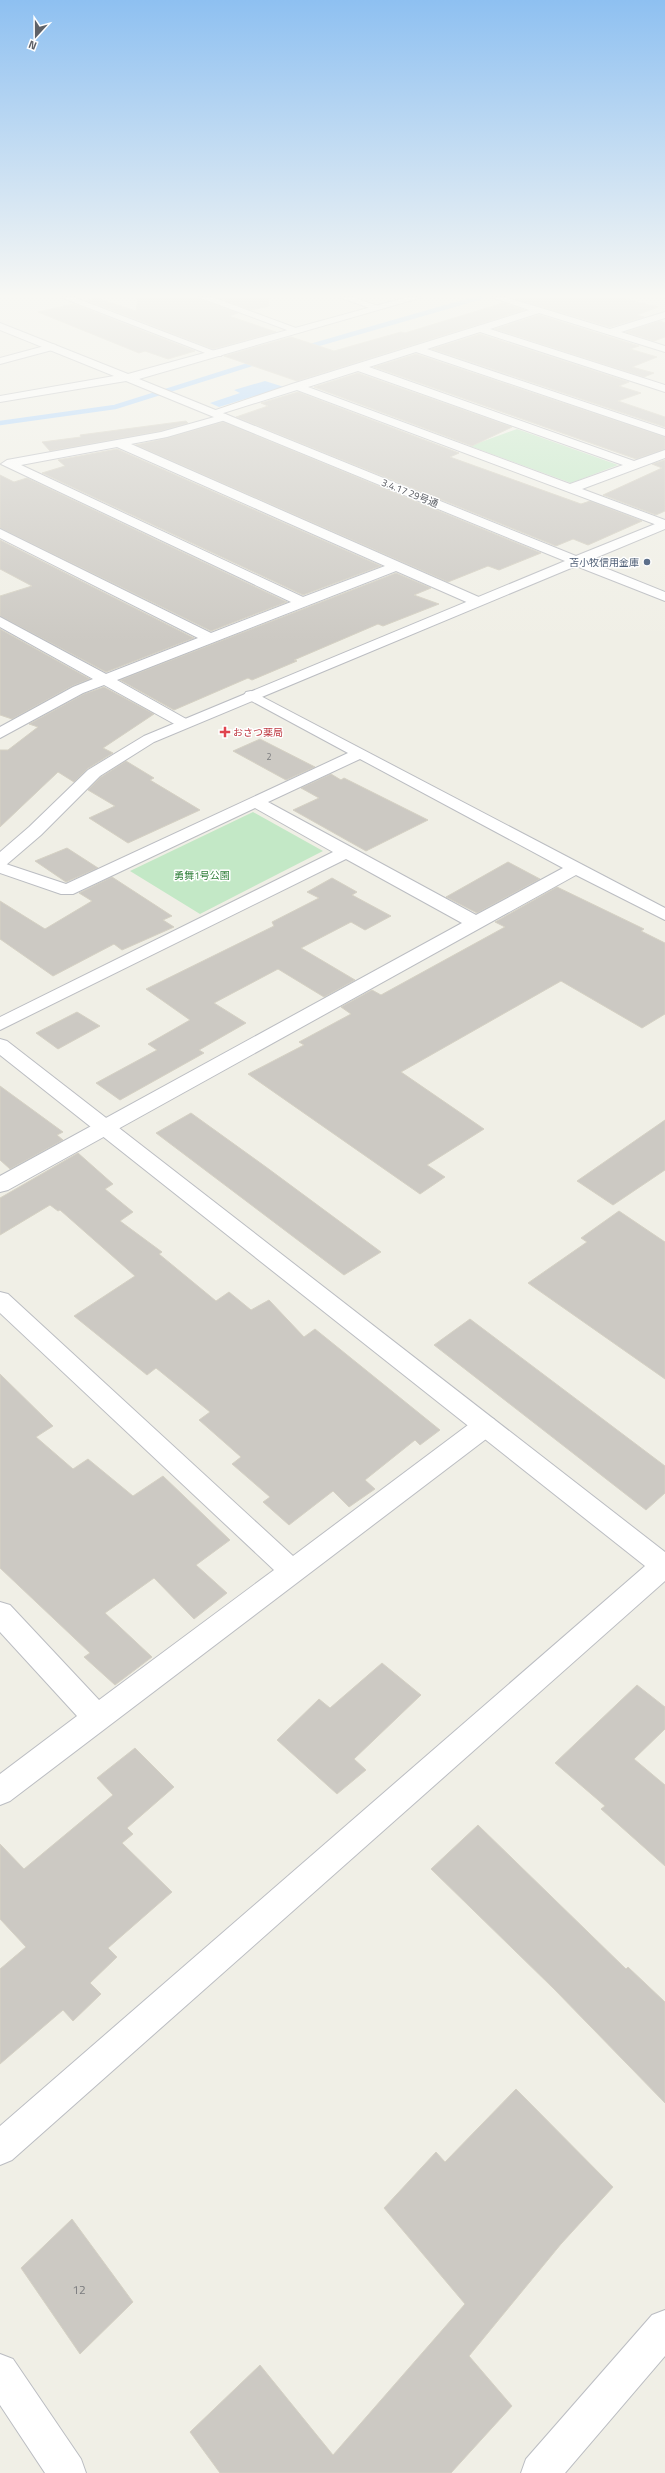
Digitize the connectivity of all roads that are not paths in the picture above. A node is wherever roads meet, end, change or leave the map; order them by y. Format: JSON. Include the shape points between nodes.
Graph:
{"nodes":[{"id":1,"x":367,"y":412,"type":"edge"},
{"id":2,"x":486,"y":412,"type":"edge"},
{"id":3,"x":604,"y":412,"type":"edge"},
{"id":4,"x":212,"y":413,"type":"edge"},
{"id":5,"x":225,"y":418,"type":"junction"},
{"id":6,"x":665,"y":433,"type":"edge"},
{"id":7,"x":120,"y":444,"type":"junction"},
{"id":8,"x":665,"y":454,"type":"edge"},
{"id":9,"x":5,"y":465,"type":"edge"},
{"id":10,"x":634,"y":465,"type":"junction"},
{"id":11,"x":572,"y":488,"type":"junction"},
{"id":12,"x":665,"y":524,"type":"edge"},
{"id":13,"x":0,"y":533,"type":"edge"},
{"id":14,"x":575,"y":560,"type":"junction"},
{"id":15,"x":396,"y":566,"type":"junction"},
{"id":16,"x":665,"y":597,"type":"edge"},
{"id":17,"x":476,"y":601,"type":"junction"},
{"id":18,"x":302,"y":602,"type":"junction"},
{"id":19,"x":0,"y":622,"type":"edge"},
{"id":20,"x":209,"y":638,"type":"junction"},
{"id":21,"x":104,"y":679,"type":"junction"},
{"id":22,"x":251,"y":695,"type":"junction"},
{"id":23,"x":183,"y":723,"type":"junction"},
{"id":24,"x":2,"y":729,"type":"edge"},
{"id":25,"x":360,"y":753,"type":"junction"},
{"id":26,"x":255,"y":802,"type":"junction"},
{"id":27,"x":346,"y":852,"type":"junction"},
{"id":28,"x":0,"y":861,"type":"edge"},
{"id":29,"x":0,"y":867,"type":"edge"},
{"id":30,"x":575,"y":868,"type":"junction"},
{"id":31,"x":665,"y":915,"type":"edge"},
{"id":32,"x":476,"y":923,"type":"junction"},
{"id":33,"x":0,"y":1024,"type":"edge"},
{"id":34,"x":0,"y":1045,"type":"edge"},
{"id":35,"x":106,"y":1128,"type":"junction"},
{"id":36,"x":0,"y":1185,"type":"edge"},
{"id":37,"x":0,"y":1300,"type":"edge"},
{"id":38,"x":485,"y":1426,"type":"junction"},
{"id":39,"x":665,"y":1566,"type":"edge"},
{"id":40,"x":292,"y":1571,"type":"junction"},
{"id":41,"x":0,"y":1613,"type":"edge"},
{"id":42,"x":97,"y":1718,"type":"junction"},
{"id":43,"x":0,"y":1791,"type":"edge"},
{"id":44,"x":0,"y":2148,"type":"edge"},
{"id":45,"x":665,"y":2328,"type":"edge"},
{"id":46,"x":0,"y":2372,"type":"edge"},
{"id":47,"x":67,"y":2473,"type":"edge"},
{"id":48,"x":540,"y":2473,"type":"edge"}],
"edges":[{"from":1,"to":11,"type":"street"},
{"from":2,"to":10,"type":"street"},
{"from":3,"to":6,"type":"street"},
{"from":4,"to":5,"type":"street","name":"3.4.17 29号通"},
{"from":5,"to":7,"type":"street"},
{"from":5,"to":14,"type":"street","name":"3.4.17 29号通"},
{"from":7,"to":9,"type":"street"},
{"from":7,"to":15,"type":"street"},
{"from":8,"to":10,"type":"street"},
{"from":9,"to":18,"type":"street"},
{"from":10,"to":11,"type":"street"},
{"from":11,"to":12,"type":"street"},
{"from":12,"to":14,"type":"street"},
{"from":13,"to":20,"type":"street"},
{"from":14,"to":16,"type":"street","name":"3.4.17 29号通"},
{"from":14,"to":17,"type":"street"},
{"from":15,"to":17,"type":"street"},
{"from":15,"to":18,"type":"street"},
{"from":17,"to":22,"type":"street"},
{"from":18,"to":20,"type":"street"},
{"from":19,"to":21,"type":"street"},
{"from":20,"to":21,"type":"street"},
{"from":21,"to":23,"type":"street"},
{"from":21,"to":24,"type":"street"},
{"from":22,"to":23,"type":"street"},
{"from":22,"to":25,"type":"street"},
{"from":23,"to":28,"type":"street","via":[[132,748],[94,773],[34,832]]},
{"from":25,"to":26,"type":"street"},
{"from":25,"to":30,"type":"street"},
{"from":26,"to":27,"type":"street"},
{"from":26,"to":29,"type":"street","via":[[67,890]]},
{"from":27,"to":32,"type":"street"},
{"from":27,"to":33,"type":"street"},
{"from":30,"to":31,"type":"street"},
{"from":30,"to":32,"type":"street"},
{"from":32,"to":35,"type":"street"},
{"from":34,"to":35,"type":"street"},
{"from":35,"to":36,"type":"street"},
{"from":35,"to":38,"type":"street"},
{"from":37,"to":40,"type":"street"},
{"from":38,"to":39,"type":"street"},
{"from":38,"to":40,"type":"street"},
{"from":39,"to":44,"type":"street"},
{"from":40,"to":42,"type":"street"},
{"from":41,"to":42,"type":"street"},
{"from":42,"to":43,"type":"street"},
{"from":45,"to":48,"type":"street"},
{"from":46,"to":47,"type":"street"}]}
